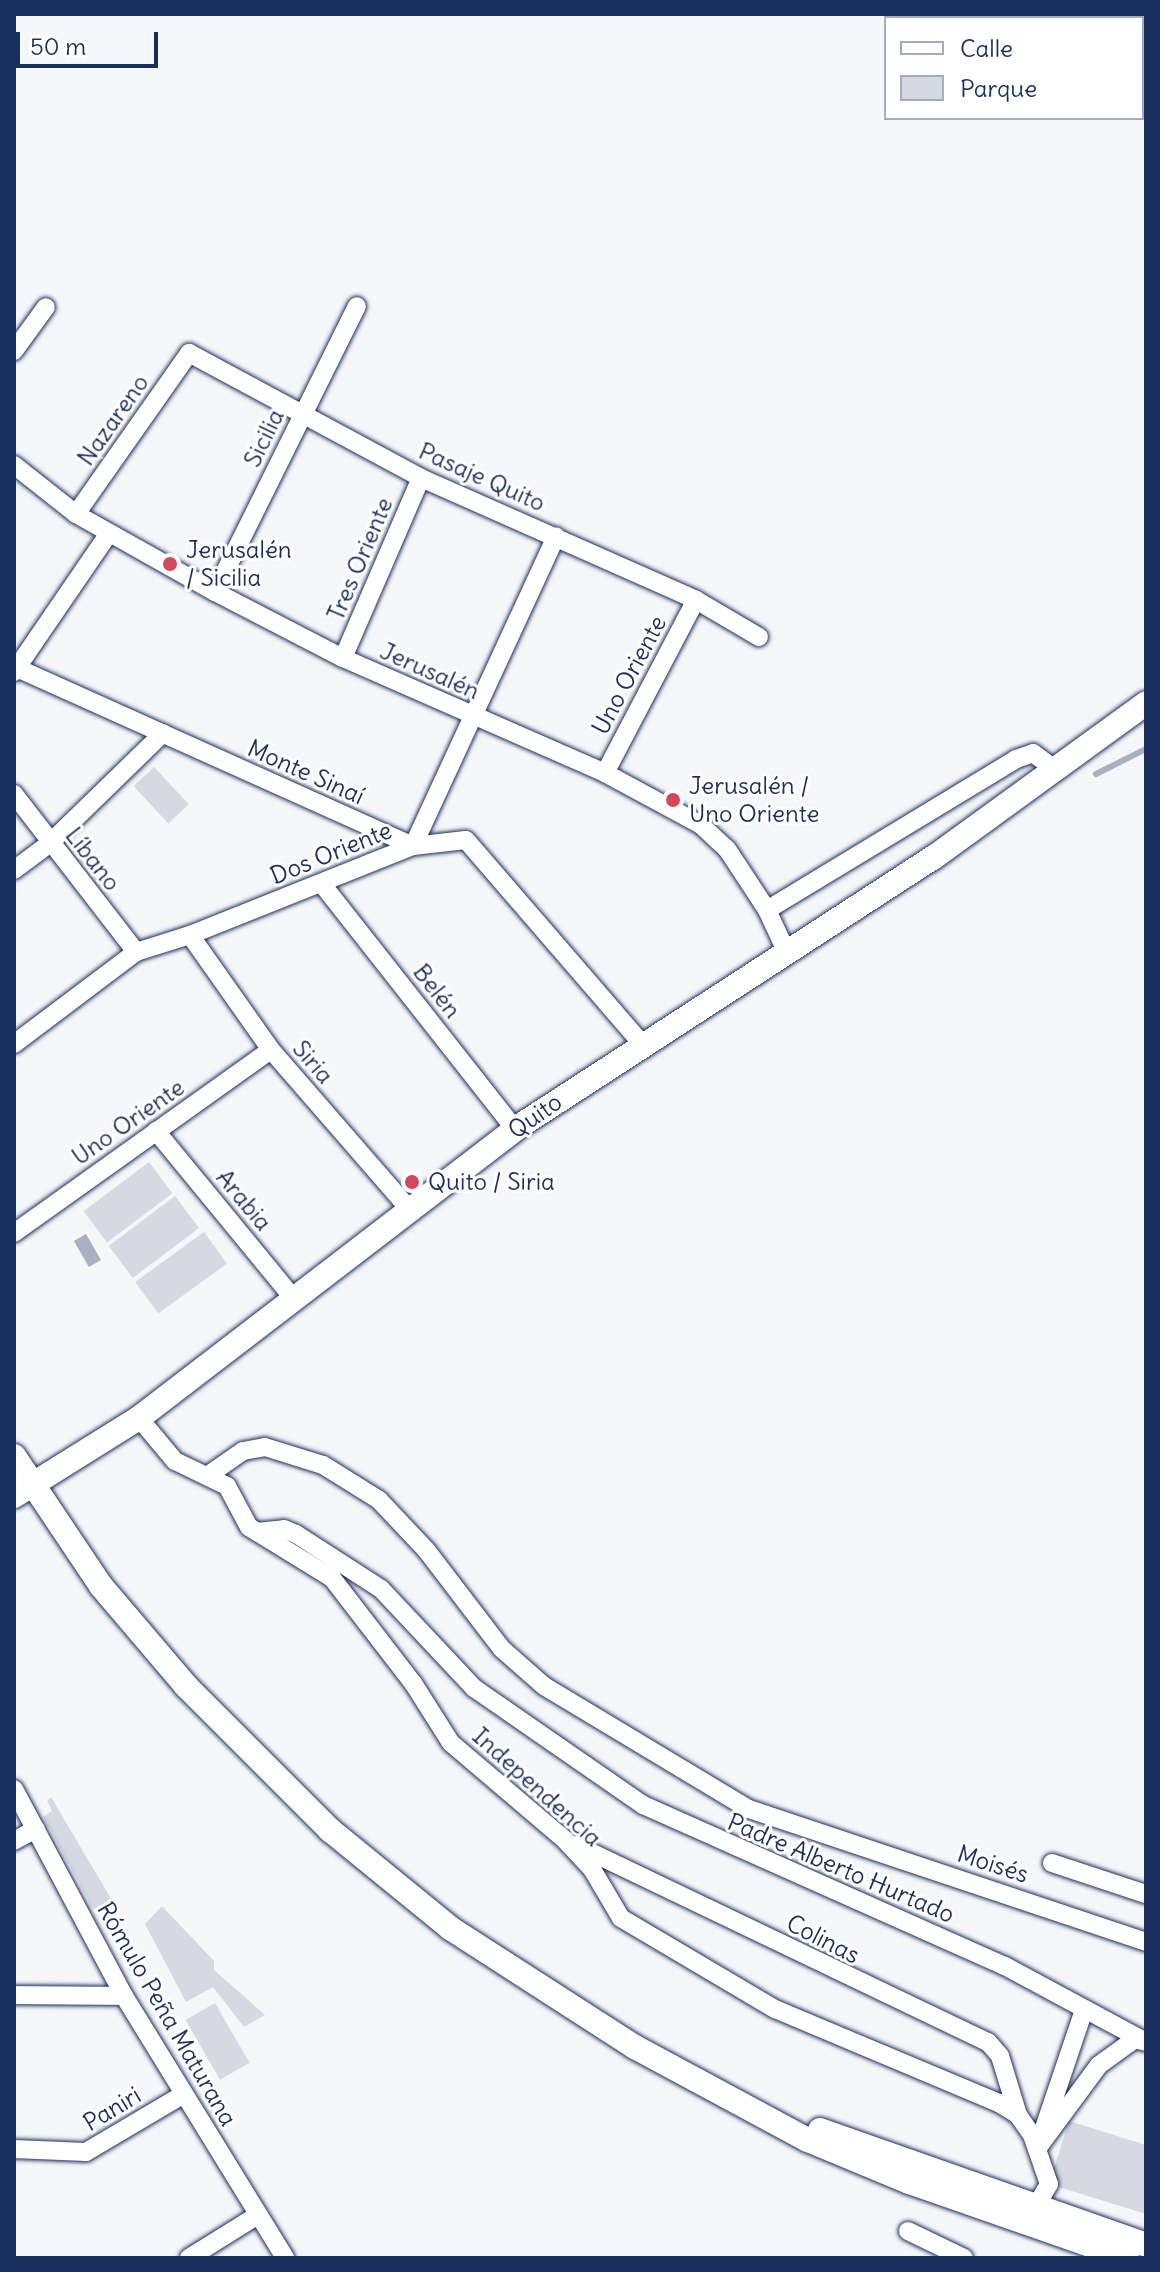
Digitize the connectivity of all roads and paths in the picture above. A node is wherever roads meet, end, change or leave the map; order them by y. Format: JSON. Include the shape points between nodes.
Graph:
{"nodes":[{"id":1,"x":357,"y":306,"type":"dead end"},
{"id":2,"x":46,"y":307,"type":"dead end"},
{"id":3,"x":14,"y":351,"type":"edge"},
{"id":4,"x":189,"y":353,"type":"joint"},
{"id":5,"x":302,"y":414,"type":"junction"},
{"id":6,"x":14,"y":465,"type":"edge"},
{"id":7,"x":421,"y":478,"type":"junction"},
{"id":8,"x":76,"y":514,"type":"junction"},
{"id":9,"x":109,"y":533,"type":"junction"},
{"id":10,"x":556,"y":536,"type":"junction"},
{"id":11,"x":215,"y":592,"type":"junction"},
{"id":12,"x":696,"y":600,"type":"junction"},
{"id":13,"x":759,"y":637,"type":"dead end"},
{"id":14,"x":343,"y":658,"type":"junction"},
{"id":15,"x":15,"y":670,"type":"edge"},
{"id":16,"x":1146,"y":703,"type":"edge"},
{"id":17,"x":471,"y":717,"type":"junction"},
{"id":18,"x":163,"y":733,"type":"junction"},
{"id":19,"x":1053,"y":768,"type":"junction"},
{"id":20,"x":605,"y":773,"type":"junction"},
{"id":21,"x":14,"y":794,"type":"edge"},
{"id":22,"x":49,"y":844,"type":"junction"},
{"id":23,"x":413,"y":846,"type":"junction"},
{"id":24,"x":14,"y":870,"type":"edge"},
{"id":25,"x":322,"y":884,"type":"junction"},
{"id":26,"x":767,"y":910,"type":"junction"},
{"id":27,"x":190,"y":935,"type":"junction"},
{"id":28,"x":136,"y":952,"type":"junction"},
{"id":29,"x":787,"y":953,"type":"junction"},
{"id":30,"x":14,"y":1044,"type":"edge"},
{"id":31,"x":642,"y":1044,"type":"junction"},
{"id":32,"x":271,"y":1050,"type":"junction"},
{"id":33,"x":515,"y":1129,"type":"junction"},
{"id":34,"x":156,"y":1131,"type":"junction"},
{"id":35,"x":411,"y":1211,"type":"junction"},
{"id":36,"x":15,"y":1230,"type":"edge"},
{"id":37,"x":294,"y":1299,"type":"junction"},
{"id":38,"x":139,"y":1418,"type":"junction"},
{"id":39,"x":14,"y":1456,"type":"edge"},
{"id":40,"x":210,"y":1474,"type":"junction"},
{"id":41,"x":24,"y":1492,"type":"edge"},
{"id":42,"x":257,"y":1532,"type":"junction"},
{"id":43,"x":14,"y":1789,"type":"edge"},
{"id":44,"x":36,"y":1829,"type":"junction"},
{"id":45,"x":565,"y":1840,"type":"junction"},
{"id":46,"x":14,"y":1841,"type":"edge"},
{"id":47,"x":1052,"y":1863,"type":"dead end"},
{"id":48,"x":1146,"y":1894,"type":"edge"},
{"id":49,"x":1146,"y":1942,"type":"edge"},
{"id":50,"x":14,"y":1995,"type":"edge"},
{"id":51,"x":124,"y":1996,"type":"junction"},
{"id":52,"x":1083,"y":2013,"type":"junction"},
{"id":53,"x":1144,"y":2042,"type":"edge"},
{"id":54,"x":184,"y":2094,"type":"junction"},
{"id":55,"x":746,"y":2104,"type":"junction"},
{"id":56,"x":1018,"y":2115,"type":"junction"},
{"id":57,"x":14,"y":2149,"type":"edge"},
{"id":58,"x":1037,"y":2149,"type":"junction"},
{"id":59,"x":1035,"y":2208,"type":"junction"},
{"id":60,"x":258,"y":2215,"type":"junction"},
{"id":61,"x":908,"y":2231,"type":"dead end"},
{"id":62,"x":1146,"y":2245,"type":"edge"},
{"id":63,"x":189,"y":2258,"type":"edge"},
{"id":64,"x":285,"y":2258,"type":"edge"},
{"id":65,"x":964,"y":2258,"type":"edge"},
{"id":66,"x":1127,"y":2258,"type":"edge"}],
"edges":[{"from":1,"to":5,"type":"street","name":"Sicilia"},
{"from":2,"to":3,"type":"street"},
{"from":4,"to":5,"type":"street","name":"Pasaje Quito"},
{"from":4,"to":8,"type":"street","name":"Nazareno"},
{"from":5,"to":7,"type":"street","name":"Pasaje Quito"},
{"from":5,"to":11,"type":"street","name":"Sicilia"},
{"from":6,"to":8,"type":"street","name":"Jerusalén"},
{"from":7,"to":10,"type":"street","name":"Pasaje Quito"},
{"from":7,"to":14,"type":"street","name":"Tres Oriente"},
{"from":8,"to":9,"type":"street","name":"Jerusalén"},
{"from":9,"to":11,"type":"street","name":"Jerusalén"},
{"from":9,"to":15,"type":"street"},
{"from":10,"to":12,"type":"street","name":"Pasaje Quito"},
{"from":10,"to":17,"type":"street","name":"Dos Oriente"},
{"from":11,"to":14,"type":"street","name":"Jerusalén"},
{"from":12,"to":13,"type":"street","name":"Pasaje Quito"},
{"from":12,"to":20,"type":"street","name":"Uno Oriente"},
{"from":14,"to":17,"type":"street","name":"Jerusalén"},
{"from":15,"to":18,"type":"street","name":"Monte Sinaí"},
{"from":16,"to":19,"type":"main road","name":"Quito"},
{"from":17,"to":20,"type":"street","name":"Jerusalén"},
{"from":17,"to":23,"type":"street","name":"Dos Oriente"},
{"from":18,"to":22,"type":"street"},
{"from":18,"to":23,"type":"street","name":"Monte Sinaí"},
{"from":19,"to":26,"type":"street","via":[[1038,755],[1026,754]]},
{"from":19,"to":29,"type":"main road","name":"Quito","via":[[933,858]]},
{"from":20,"to":26,"type":"street","name":"Jerusalén","via":[[714,835]]},
{"from":21,"to":22,"type":"street","name":"Líbano"},
{"from":22,"to":24,"type":"street"},
{"from":22,"to":28,"type":"street","name":"Líbano"},
{"from":23,"to":25,"type":"street","name":"Dos Oriente"},
{"from":23,"to":31,"type":"street","via":[[466,840]]},
{"from":25,"to":27,"type":"street","name":"Dos Oriente"},
{"from":25,"to":33,"type":"street","name":"Belén"},
{"from":26,"to":29,"type":"street","name":"Jerusalén"},
{"from":27,"to":28,"type":"street","name":"Dos Oriente"},
{"from":27,"to":32,"type":"street","name":"Siria"},
{"from":28,"to":30,"type":"street","name":"Dos Oriente"},
{"from":29,"to":31,"type":"main road","name":"Quito"},
{"from":31,"to":33,"type":"main road","name":"Quito"},
{"from":32,"to":34,"type":"street","name":"Uno Oriente"},
{"from":32,"to":35,"type":"street","name":"Siria"},
{"from":33,"to":35,"type":"main road","name":"Quito"},
{"from":34,"to":36,"type":"street","name":"Uno Oriente"},
{"from":34,"to":37,"type":"street","name":"Arabia"},
{"from":35,"to":37,"type":"main road","name":"Quito"},
{"from":37,"to":38,"type":"main road","name":"Quito"},
{"from":38,"to":40,"type":"street","name":"Independencia","via":[[175,1461]]},
{"from":38,"to":41,"type":"main road","name":"Quito"},
{"from":39,"to":41,"type":"main road"},
{"from":40,"to":42,"type":"street","name":"Independencia","via":[[227,1486],[239,1515]]},
{"from":40,"to":49,"type":"street","name":"Moisés","via":[[243,1451],[265,1447],[351,1480],[379,1500],[427,1551],[502,1649],[544,1686],[749,1809]]},
{"from":41,"to":55,"type":"main road","via":[[154,1650],[340,1839],[450,1928],[536,1986],[679,2072]]},
{"from":42,"to":45,"type":"street","name":"Independencia","via":[[332,1578],[413,1683],[451,1743]]},
{"from":42,"to":52,"type":"street","name":"Padre Alberto Hurtado","via":[[284,1529],[296,1534],[381,1589],[474,1688],[643,1805],[1005,1966]]},
{"from":43,"to":44,"type":"street","name":"Rómulo Peña Maturana"},
{"from":44,"to":46,"type":"street"},
{"from":44,"to":51,"type":"street","name":"Rómulo Peña Maturana"},
{"from":45,"to":56,"type":"street","name":"Independencia","via":[[592,1869],[621,1918],[648,1938],[775,2009]]},
{"from":45,"to":56,"type":"street","name":"Colinas","via":[[988,2042],[1000,2056]]},
{"from":47,"to":48,"type":"street"},
{"from":50,"to":51,"type":"street"},
{"from":51,"to":54,"type":"street","name":"Rómulo Peña Maturana"},
{"from":52,"to":53,"type":"street","name":"Padre Alberto Hurtado"},
{"from":52,"to":58,"type":"street"},
{"from":53,"to":58,"type":"street","name":"Padre Alberto Hurtado","via":[[1135,2039],[1099,2065]]},
{"from":54,"to":57,"type":"street","name":"Paniri","via":[[86,2152]]},
{"from":54,"to":60,"type":"street","name":"Rómulo Peña Maturana"},
{"from":55,"to":59,"type":"main road"},
{"from":55,"to":66,"type":"main road","via":[[854,2161]]},
{"from":56,"to":58,"type":"street"},
{"from":58,"to":59,"type":"street","via":[[1049,2184]]},
{"from":59,"to":62,"type":"main road"},
{"from":60,"to":63,"type":"street"},
{"from":60,"to":64,"type":"street","name":"Rómulo Peña Maturana"},
{"from":61,"to":65,"type":"street"}]}
